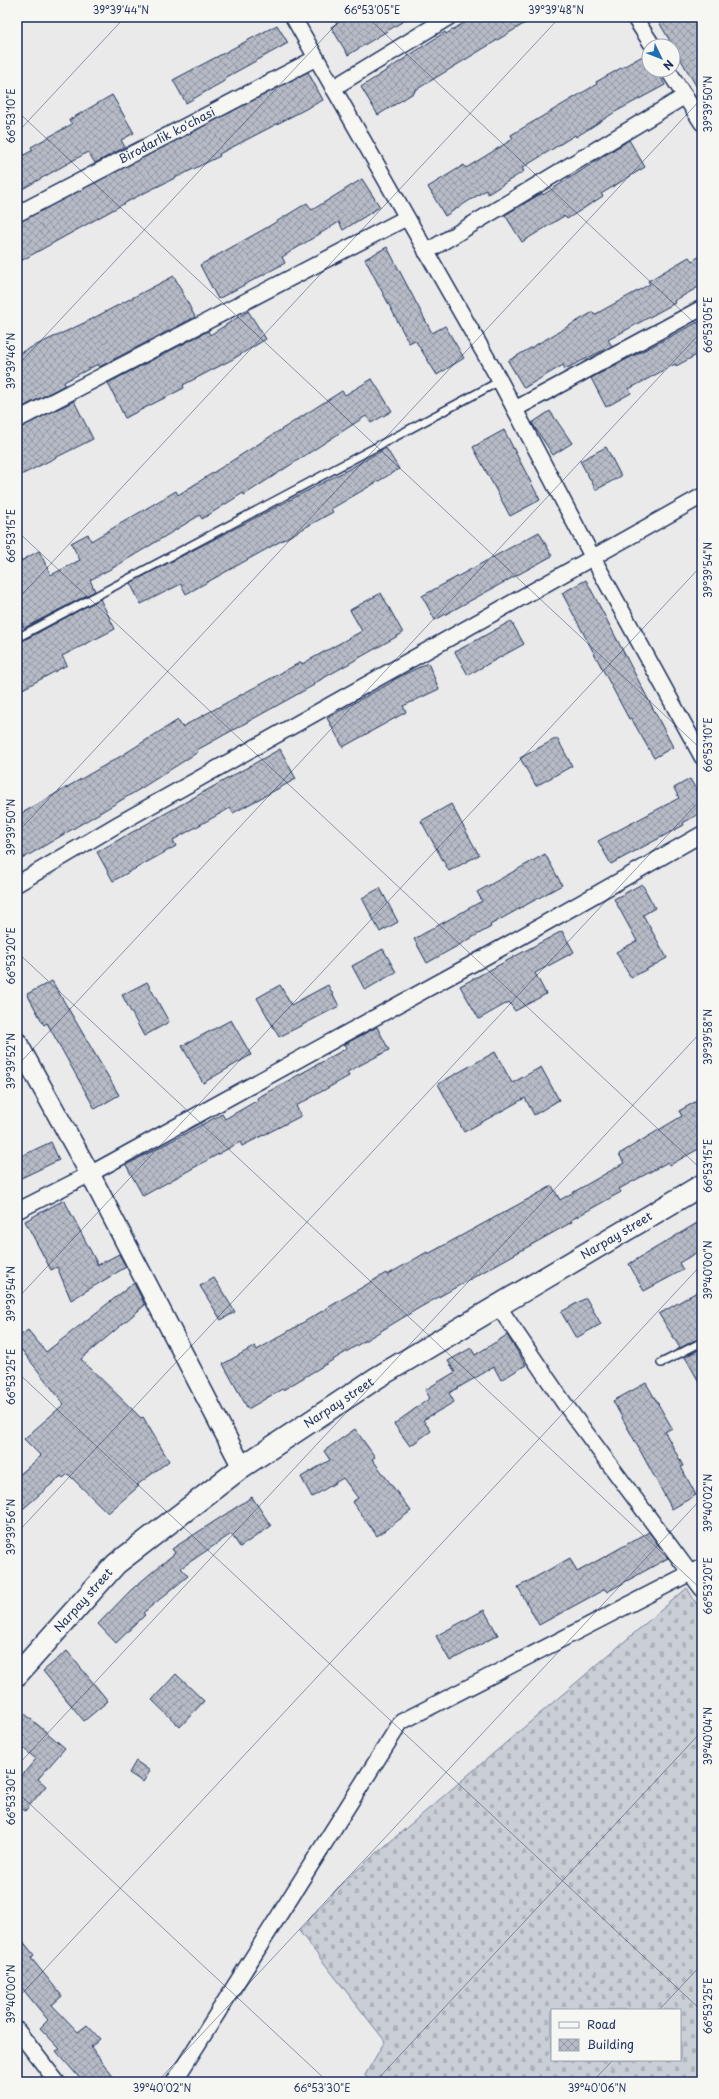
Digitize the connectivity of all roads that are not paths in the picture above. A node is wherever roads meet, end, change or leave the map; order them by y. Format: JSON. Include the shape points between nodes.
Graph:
{"nodes":[{"id":1,"x":293,"y":17,"type":"edge"},
{"id":2,"x":449,"y":17,"type":"edge"},
{"id":3,"x":634,"y":17,"type":"edge"},
{"id":4,"x":648,"y":38,"type":"edge"},
{"id":5,"x":316,"y":58,"type":"junction"},
{"id":6,"x":673,"y":78,"type":"edge"},
{"id":7,"x":333,"y":88,"type":"junction"},
{"id":8,"x":685,"y":96,"type":"junction"},
{"id":9,"x":702,"y":123,"type":"edge"},
{"id":10,"x":17,"y":214,"type":"edge"},
{"id":11,"x":406,"y":218,"type":"junction"},
{"id":12,"x":426,"y":252,"type":"junction"},
{"id":13,"x":702,"y":308,"type":"edge"},
{"id":14,"x":500,"y":381,"type":"junction"},
{"id":15,"x":515,"y":409,"type":"junction"},
{"id":16,"x":17,"y":420,"type":"edge"},
{"id":17,"x":702,"y":496,"type":"edge"},
{"id":18,"x":593,"y":558,"type":"junction"},
{"id":19,"x":17,"y":638,"type":"edge"},
{"id":20,"x":702,"y":757,"type":"edge"},
{"id":21,"x":702,"y":834,"type":"edge"},
{"id":22,"x":17,"y":884,"type":"edge"},
{"id":23,"x":17,"y":1042,"type":"edge"},
{"id":24,"x":90,"y":1174,"type":"junction"},
{"id":25,"x":702,"y":1184,"type":"edge"},
{"id":26,"x":17,"y":1211,"type":"edge"},
{"id":27,"x":498,"y":1306,"type":"junction"},
{"id":28,"x":702,"y":1342,"type":"edge"},
{"id":29,"x":661,"y":1363,"type":"dead end"},
{"id":30,"x":242,"y":1467,"type":"junction"},
{"id":31,"x":696,"y":1570,"type":"edge"},
{"id":32,"x":702,"y":1589,"type":"edge"},
{"id":33,"x":17,"y":1675,"type":"edge"},
{"id":34,"x":17,"y":2030,"type":"edge"},
{"id":35,"x":57,"y":2082,"type":"edge"},
{"id":36,"x":174,"y":2082,"type":"edge"}],
"edges":[{"from":1,"to":5,"type":"street"},
{"from":2,"to":7,"type":"street"},
{"from":3,"to":4,"type":"street"},
{"from":5,"to":7,"type":"street"},
{"from":5,"to":10,"type":"street","name":"Birodarlik ko'chasi"},
{"from":6,"to":8,"type":"street"},
{"from":7,"to":11,"type":"street"},
{"from":8,"to":9,"type":"street"},
{"from":8,"to":12,"type":"street"},
{"from":11,"to":12,"type":"street"},
{"from":11,"to":16,"type":"street"},
{"from":12,"to":14,"type":"street"},
{"from":13,"to":15,"type":"street"},
{"from":14,"to":15,"type":"street"},
{"from":14,"to":19,"type":"lane"},
{"from":15,"to":18,"type":"street"},
{"from":17,"to":18,"type":"street"},
{"from":18,"to":20,"type":"street"},
{"from":18,"to":22,"type":"street","via":[[120,823]]},
{"from":21,"to":24,"type":"street"},
{"from":23,"to":24,"type":"street"},
{"from":24,"to":26,"type":"street"},
{"from":24,"to":30,"type":"street"},
{"from":25,"to":27,"type":"main road","name":"Narpay street"},
{"from":27,"to":30,"type":"main road","name":"Narpay street","via":[[378,1377]]},
{"from":27,"to":31,"type":"street","via":[[564,1403]]},
{"from":28,"to":29,"type":"lane"},
{"from":30,"to":33,"type":"main road","name":"Narpay street","via":[[116,1564]]},
{"from":31,"to":32,"type":"street"},
{"from":31,"to":36,"type":"street","via":[[401,1722]]},
{"from":34,"to":35,"type":"street"}]}
